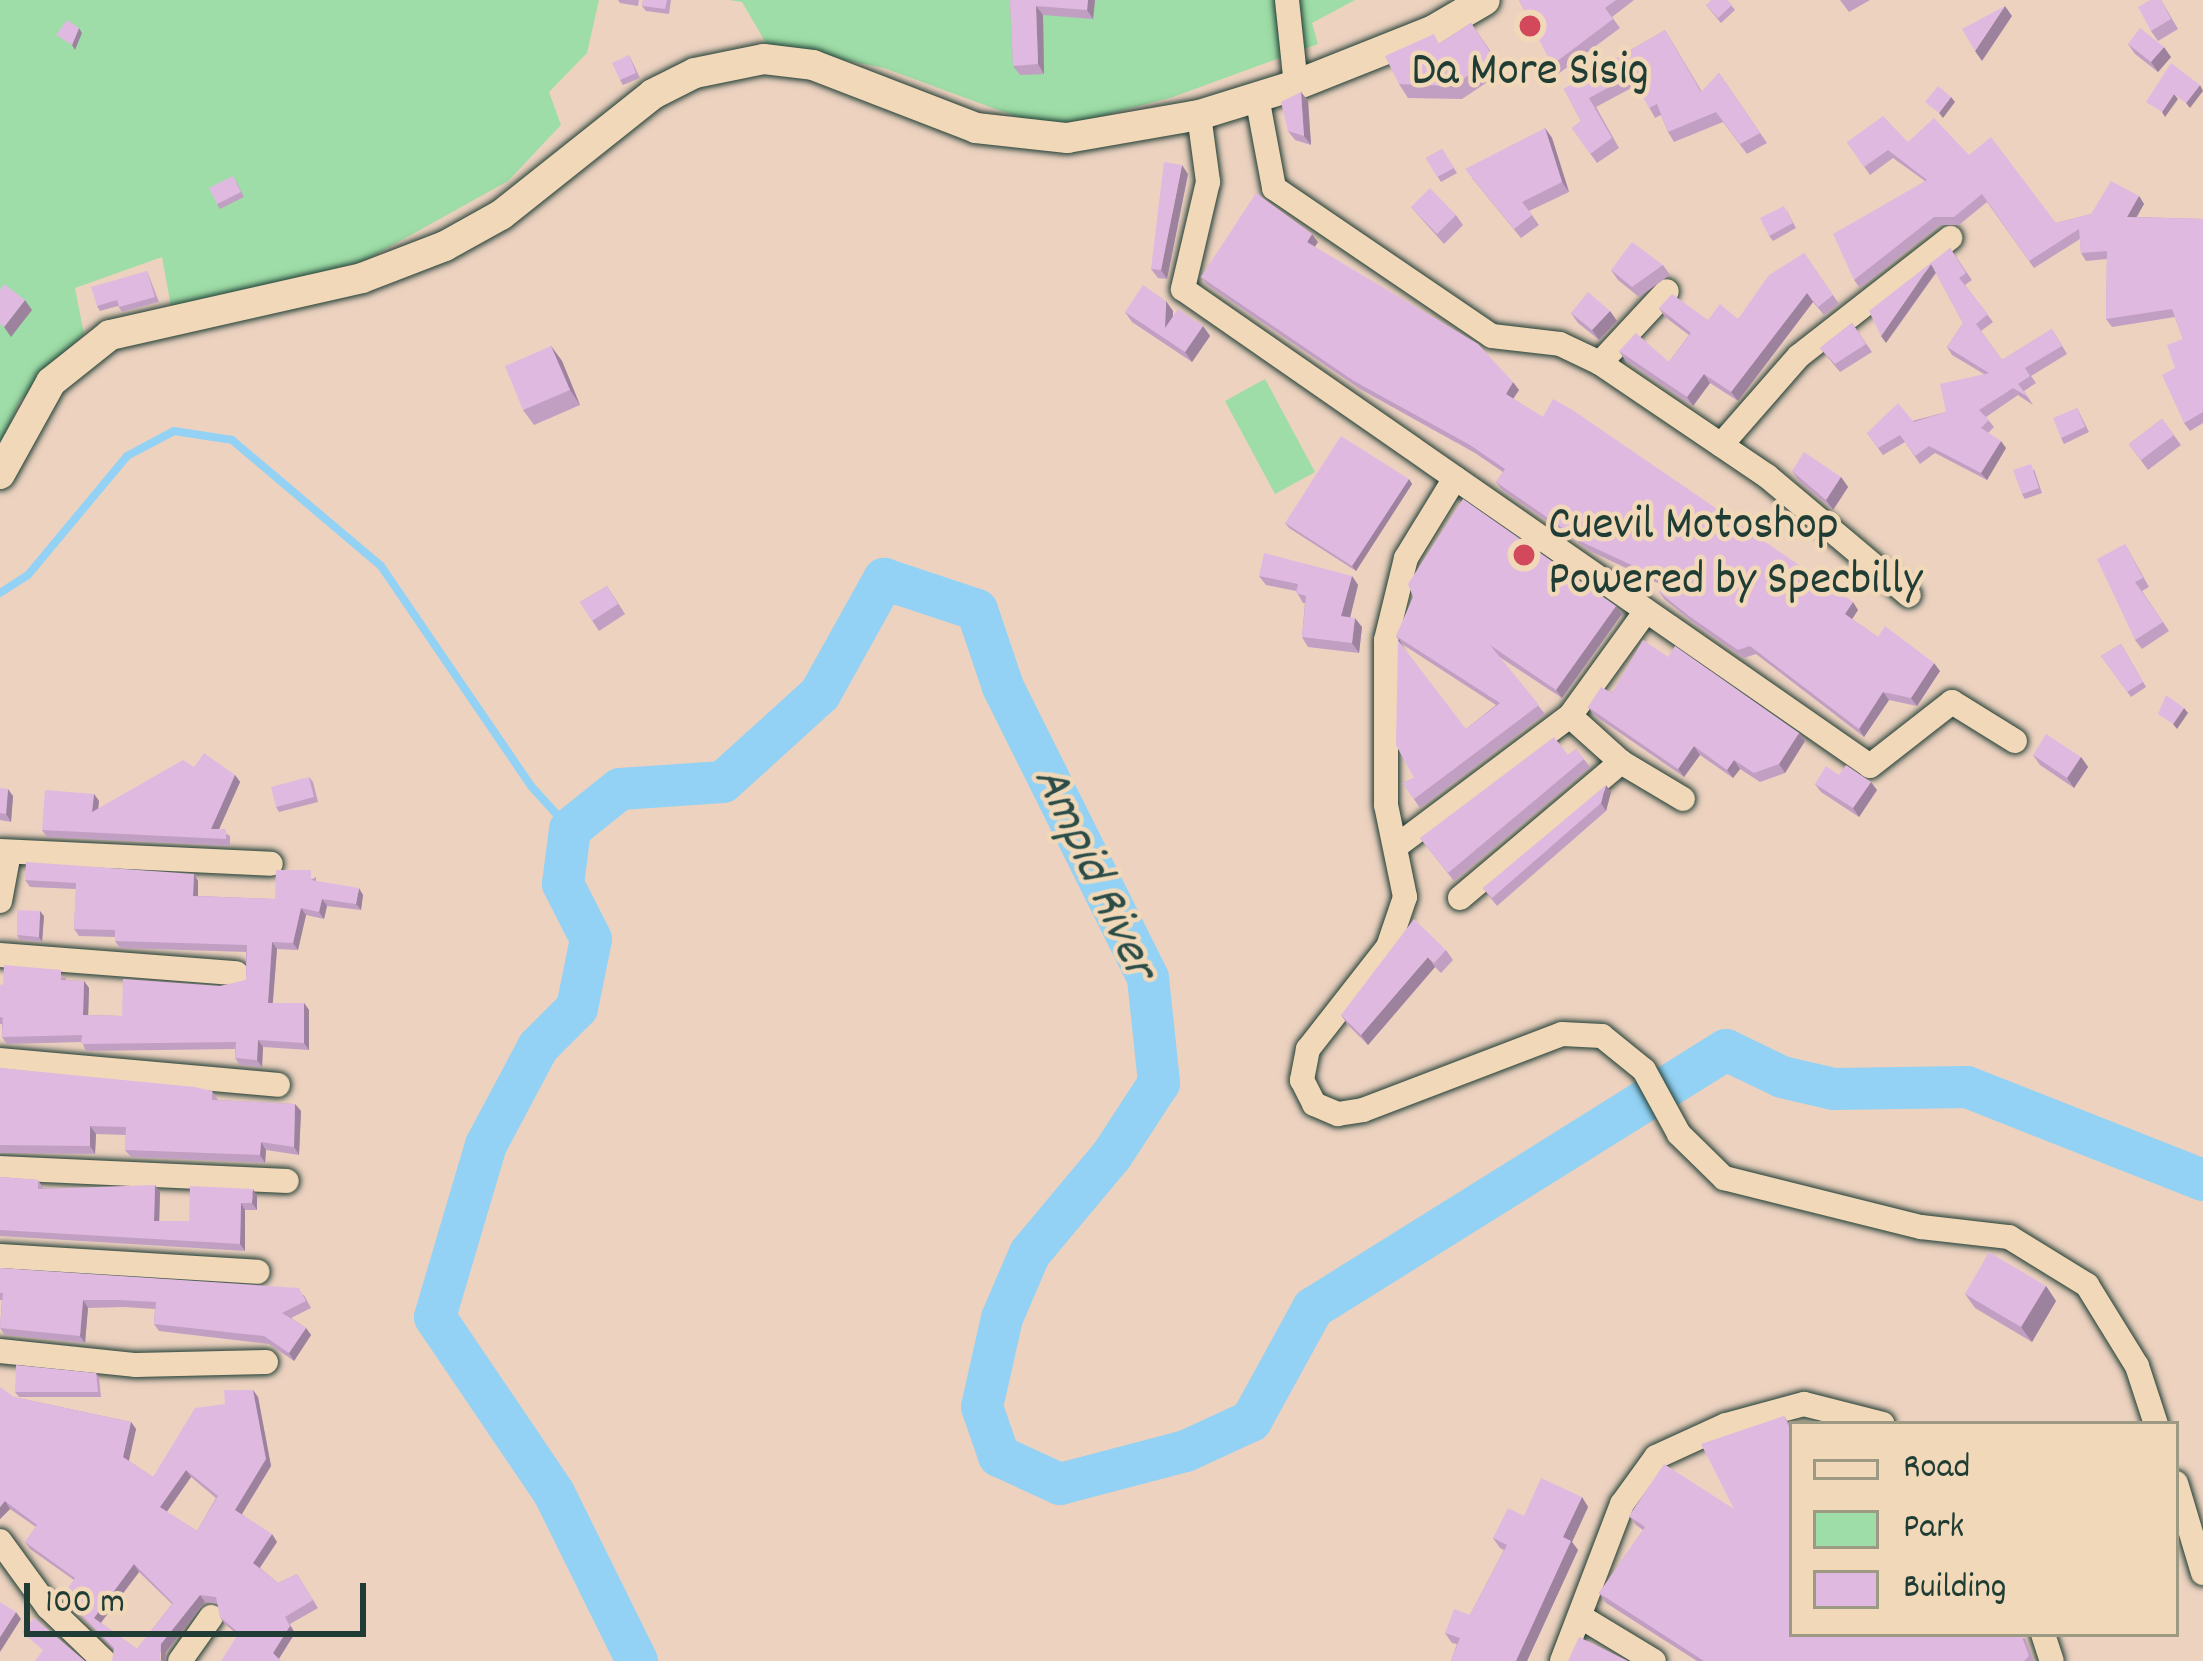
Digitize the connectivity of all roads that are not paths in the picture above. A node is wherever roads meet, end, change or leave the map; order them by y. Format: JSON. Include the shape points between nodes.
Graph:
{"nodes":[{"id":1,"x":1287,"y":0,"type":"edge"},
{"id":2,"x":1485,"y":0,"type":"edge"},
{"id":3,"x":1296,"y":85,"type":"junction"},
{"id":4,"x":1257,"y":97,"type":"junction"},
{"id":5,"x":1199,"y":115,"type":"junction"},
{"id":6,"x":1950,"y":238,"type":"dead end"},
{"id":7,"x":1667,"y":291,"type":"edge"},
{"id":8,"x":1600,"y":363,"type":"junction"},
{"id":9,"x":1721,"y":445,"type":"junction"},
{"id":10,"x":0,"y":474,"type":"edge"},
{"id":11,"x":1455,"y":478,"type":"junction"},
{"id":12,"x":1909,"y":595,"type":"dead end"},
{"id":13,"x":1646,"y":611,"type":"junction"},
{"id":14,"x":1570,"y":716,"type":"junction"},
{"id":15,"x":2015,"y":741,"type":"dead end"},
{"id":16,"x":1621,"y":762,"type":"junction"},
{"id":17,"x":1683,"y":799,"type":"dead end"},
{"id":18,"x":1398,"y":845,"type":"junction"},
{"id":19,"x":4,"y":852,"type":"edge"},
{"id":20,"x":272,"y":864,"type":"dead end"},
{"id":21,"x":1460,"y":898,"type":"dead end"},
{"id":22,"x":0,"y":901,"type":"edge"},
{"id":23,"x":0,"y":955,"type":"edge"},
{"id":24,"x":236,"y":973,"type":"dead end"},
{"id":25,"x":0,"y":1060,"type":"edge"},
{"id":26,"x":278,"y":1085,"type":"dead end"},
{"id":27,"x":0,"y":1168,"type":"edge"},
{"id":28,"x":287,"y":1181,"type":"dead end"},
{"id":29,"x":0,"y":1256,"type":"edge"},
{"id":30,"x":258,"y":1272,"type":"dead end"},
{"id":31,"x":0,"y":1351,"type":"edge"},
{"id":32,"x":266,"y":1362,"type":"dead end"},
{"id":33,"x":1871,"y":1421,"type":"edge"},
{"id":34,"x":2155,"y":1421,"type":"edge"},
{"id":35,"x":2179,"y":1493,"type":"edge"},
{"id":36,"x":0,"y":1541,"type":"edge"},
{"id":37,"x":2203,"y":1573,"type":"edge"},
{"id":38,"x":211,"y":1617,"type":"dead end"},
{"id":39,"x":1581,"y":1617,"type":"junction"},
{"id":40,"x":104,"y":1661,"type":"edge"},
{"id":41,"x":179,"y":1661,"type":"edge"},
{"id":42,"x":1562,"y":1661,"type":"edge"},
{"id":43,"x":1654,"y":1661,"type":"edge"}],
"edges":[{"from":1,"to":3,"type":"street"},
{"from":2,"to":3,"type":"street","via":[[1432,31]]},
{"from":3,"to":4,"type":"street"},
{"from":4,"to":5,"type":"street"},
{"from":4,"to":8,"type":"street","via":[[1274,188],[1492,336],[1560,344]]},
{"from":5,"to":10,"type":"street","via":[[1101,134],[1019,137],[812,65],[764,58],[695,73],[635,106],[501,214],[445,246],[362,278],[110,334],[51,382]]},
{"from":5,"to":11,"type":"street","via":[[1208,182],[1183,289]]},
{"from":6,"to":9,"type":"street","via":[[1799,356]]},
{"from":7,"to":8,"type":"street"},
{"from":8,"to":9,"type":"street"},
{"from":9,"to":12,"type":"street"},
{"from":11,"to":13,"type":"street"},
{"from":11,"to":18,"type":"street","via":[[1406,558],[1386,640],[1384,787]]},
{"from":13,"to":14,"type":"street"},
{"from":13,"to":15,"type":"street","via":[[1870,766],[1952,702]]},
{"from":14,"to":16,"type":"street"},
{"from":14,"to":18,"type":"street"},
{"from":16,"to":17,"type":"street"},
{"from":16,"to":21,"type":"street"},
{"from":18,"to":34,"type":"street","via":[[1405,897],[1388,947],[1308,1049],[1302,1080],[1314,1104],[1338,1114],[1363,1110],[1562,1034],[1601,1036],[1625,1049],[1679,1134],[1724,1178],[1921,1227],[2009,1237],[2087,1285],[2137,1366]]},
{"from":19,"to":20,"type":"street"},
{"from":19,"to":22,"type":"street"},
{"from":23,"to":24,"type":"street"},
{"from":25,"to":26,"type":"street"},
{"from":27,"to":28,"type":"street"},
{"from":29,"to":30,"type":"street"},
{"from":31,"to":32,"type":"street","via":[[136,1365]]},
{"from":33,"to":39,"type":"street","via":[[1804,1404],[1726,1425],[1656,1457],[1622,1504]]},
{"from":35,"to":37,"type":"street"},
{"from":36,"to":40,"type":"street","via":[[48,1607]]},
{"from":38,"to":41,"type":"street"},
{"from":39,"to":42,"type":"street"},
{"from":39,"to":43,"type":"street"}]}
